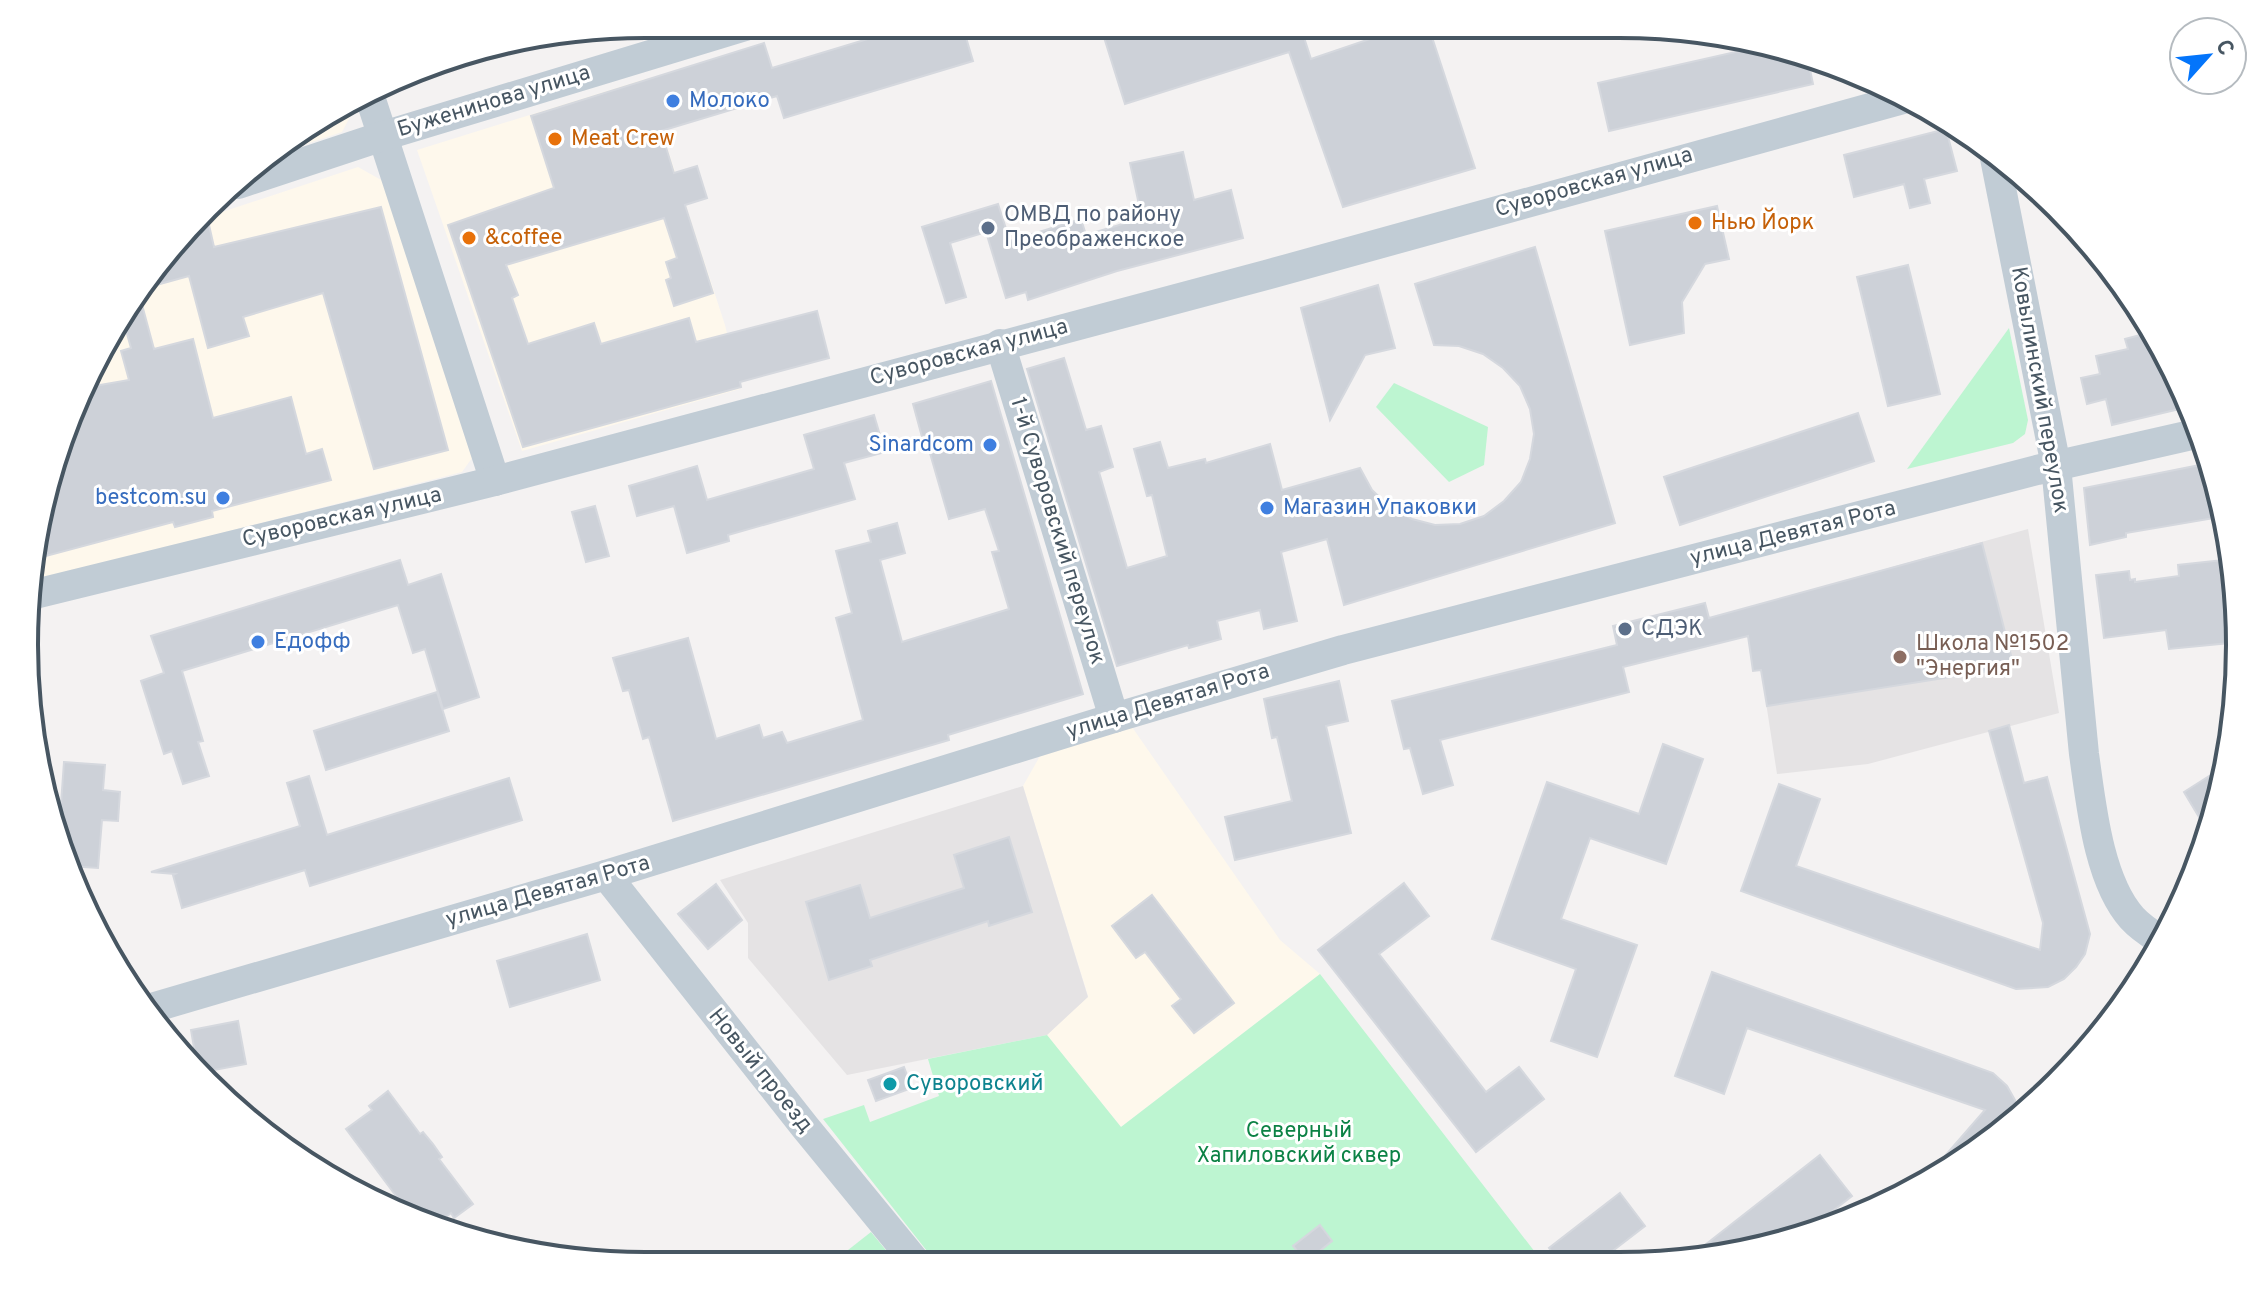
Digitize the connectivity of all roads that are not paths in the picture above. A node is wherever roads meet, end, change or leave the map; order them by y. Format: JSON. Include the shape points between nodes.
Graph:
{"nodes":[{"id":1,"x":706,"y":38,"type":"edge"},
{"id":2,"x":372,"y":103,"type":"edge"},
{"id":3,"x":1890,"y":103,"type":"edge"},
{"id":4,"x":383,"y":136,"type":"junction"},
{"id":5,"x":1997,"y":170,"type":"edge"},
{"id":6,"x":259,"y":177,"type":"edge"},
{"id":7,"x":1000,"y":344,"type":"junction"},
{"id":8,"x":2189,"y":436,"type":"edge"},
{"id":9,"x":2056,"y":466,"type":"junction"},
{"id":10,"x":495,"y":481,"type":"junction"},
{"id":11,"x":40,"y":593,"type":"edge"},
{"id":12,"x":1114,"y":718,"type":"junction"},
{"id":13,"x":606,"y":875,"type":"junction"},
{"id":14,"x":2152,"y":934,"type":"edge"},
{"id":15,"x":157,"y":1006,"type":"edge"},
{"id":16,"x":907,"y":1252,"type":"edge"}],
"edges":[{"from":1,"to":4,"type":"street","name":"Буженинова улица"},
{"from":2,"to":4,"type":"street"},
{"from":3,"to":7,"type":"street","name":"Суворовская улица"},
{"from":4,"to":6,"type":"street","name":"Буженинова улица"},
{"from":4,"to":10,"type":"street"},
{"from":5,"to":9,"type":"street","name":"Ковылинский переулок"},
{"from":7,"to":10,"type":"street","name":"Суворовская улица"},
{"from":7,"to":12,"type":"street","name":"1-й Суворовский переулок"},
{"from":8,"to":9,"type":"street","name":"улица Девятая Рота"},
{"from":9,"to":12,"type":"street","name":"улица Девятая Рота","via":[[1343,650]]},
{"from":9,"to":14,"type":"street","name":"Ковылинский переулок","via":[[2084,754],[2102,851],[2108,878],[2131,917]]},
{"from":10,"to":11,"type":"street","name":"Суворовская улица"},
{"from":12,"to":13,"type":"street","name":"улица Девятая Рота"},
{"from":13,"to":15,"type":"street","name":"улица Девятая Рота"},
{"from":13,"to":16,"type":"street","name":"Новый проезд"}]}
